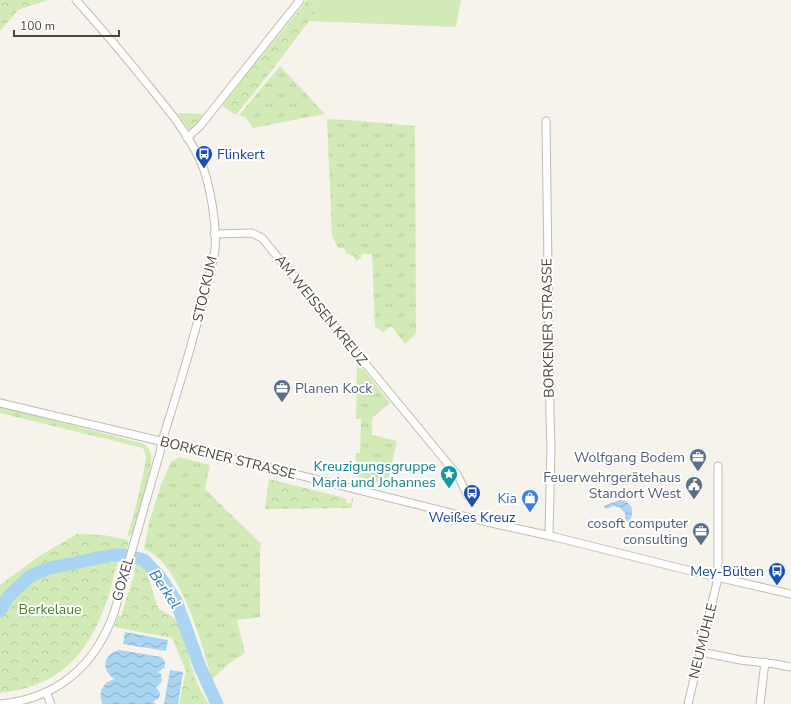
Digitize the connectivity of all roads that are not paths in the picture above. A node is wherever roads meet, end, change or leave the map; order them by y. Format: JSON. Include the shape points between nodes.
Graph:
{"nodes":[{"id":1,"x":76,"y":0,"type":"edge"},
{"id":2,"x":300,"y":0,"type":"edge"},
{"id":3,"x":546,"y":121,"type":"dead end"},
{"id":4,"x":187,"y":138,"type":"junction"},
{"id":5,"x":214,"y":234,"type":"junction"},
{"id":6,"x":0,"y":403,"type":"edge"},
{"id":7,"x":162,"y":441,"type":"junction"},
{"id":8,"x":718,"y":466,"type":"dead end"},
{"id":9,"x":468,"y":496,"type":"dead end"},
{"id":10,"x":549,"y":536,"type":"junction"},
{"id":11,"x":718,"y":578,"type":"junction"},
{"id":12,"x":791,"y":594,"type":"edge"},
{"id":13,"x":701,"y":652,"type":"junction"},
{"id":14,"x":765,"y":662,"type":"junction"},
{"id":15,"x":791,"y":667,"type":"edge"},
{"id":16,"x":46,"y":692,"type":"junction"},
{"id":17,"x":0,"y":704,"type":"edge"},
{"id":18,"x":51,"y":704,"type":"edge"},
{"id":19,"x":688,"y":704,"type":"edge"},
{"id":20,"x":760,"y":704,"type":"edge"}],
"edges":[{"from":1,"to":4,"type":"street","name":"STOCKUM","via":[[138,72]]},
{"from":2,"to":4,"type":"street","via":[[200,126]]},
{"from":3,"to":10,"type":"street","name":"BORKENER STRASSE","via":[[551,447]]},
{"from":4,"to":5,"type":"street","name":"STOCKUM","via":[[200,160],[206,177],[213,212]]},
{"from":5,"to":7,"type":"street","name":"STOCKUM","via":[[215,247],[210,272]]},
{"from":5,"to":9,"type":"street","name":"AM WEISSEN KREUZ","via":[[252,233],[262,238],[458,476]]},
{"from":6,"to":7,"type":"street","name":"BORKENER STRASSE"},
{"from":7,"to":10,"type":"street","name":"BORKENER STRASSE"},
{"from":7,"to":16,"type":"street","name":"GOXEL","via":[[109,626],[97,649],[76,673]]},
{"from":8,"to":11,"type":"street"},
{"from":10,"to":11,"type":"street","name":"BORKENER STRASSE"},
{"from":11,"to":12,"type":"street","name":"BORKENER STRASSE"},
{"from":11,"to":13,"type":"street","name":"NEUMÜHLE"},
{"from":13,"to":14,"type":"street"},
{"from":13,"to":19,"type":"street","name":"NEUMÜHLE"},
{"from":14,"to":15,"type":"street"},
{"from":14,"to":20,"type":"street"},
{"from":16,"to":17,"type":"street","name":"GOXEL","via":[[25,700]]},
{"from":16,"to":18,"type":"street"}]}
